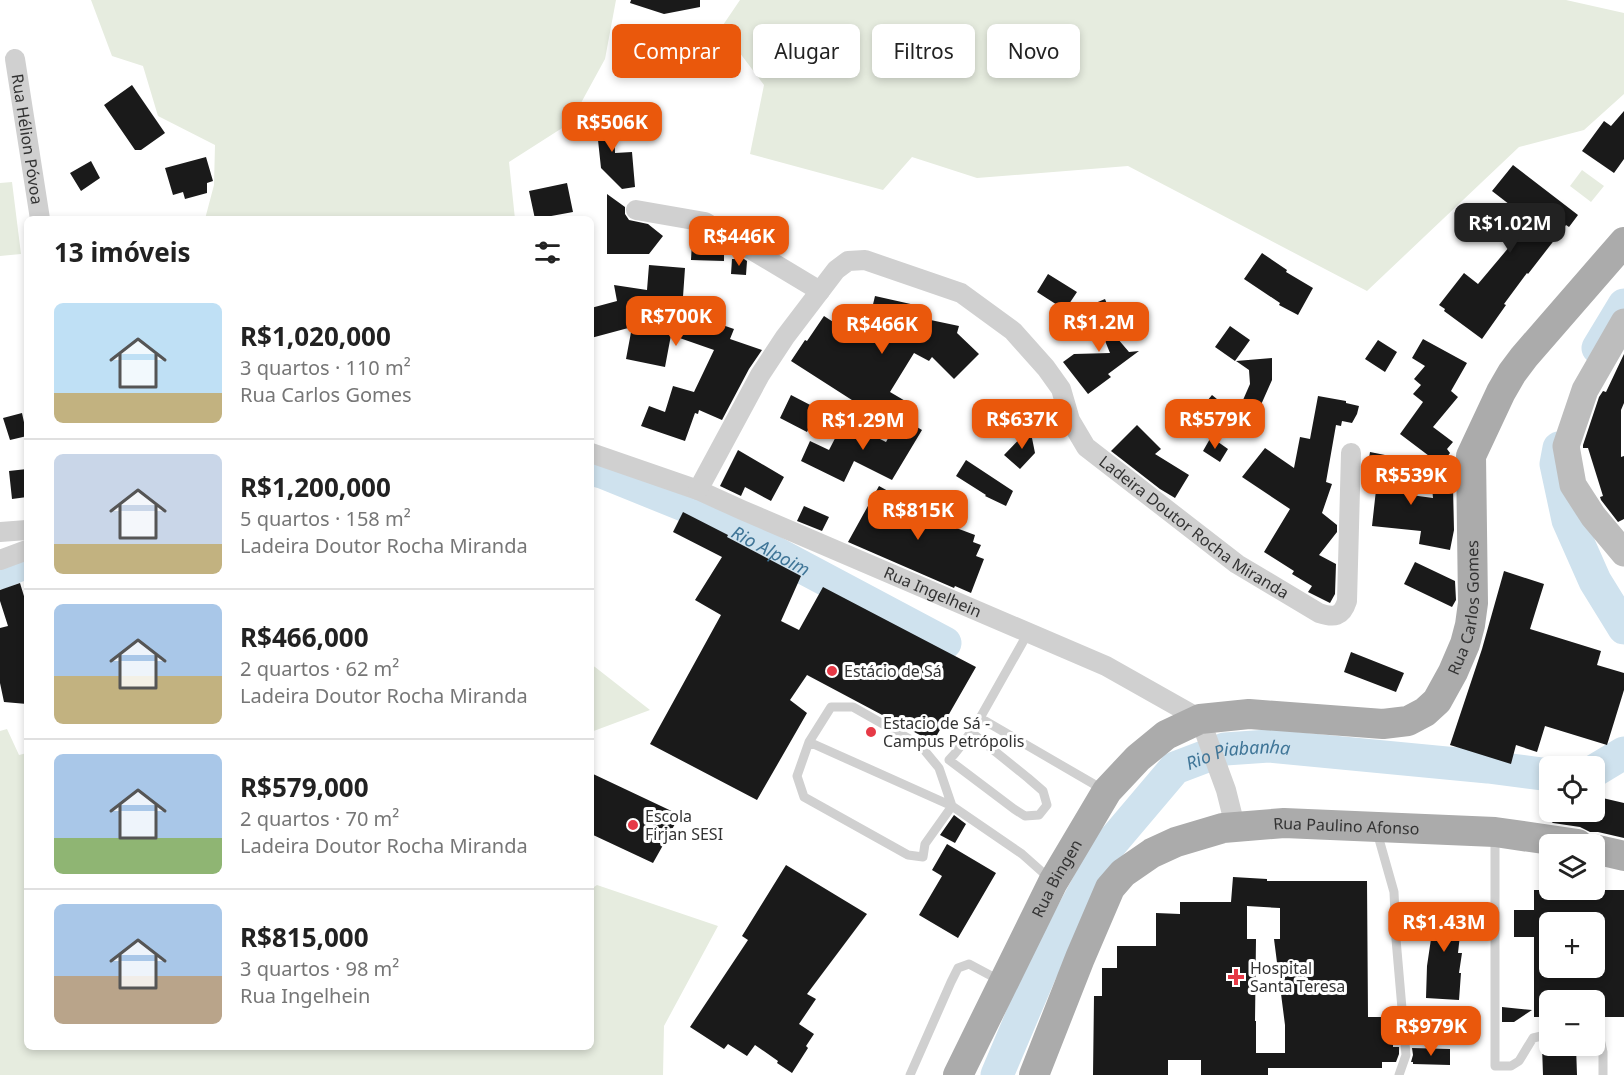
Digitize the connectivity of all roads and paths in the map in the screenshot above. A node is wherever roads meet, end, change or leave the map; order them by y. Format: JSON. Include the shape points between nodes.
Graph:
{"nodes":[{"id":1,"x":15,"y":60,"type":"dead end"},
{"id":2,"x":636,"y":210,"type":"dead end"},
{"id":3,"x":40,"y":216,"type":"edge"},
{"id":4,"x":1624,"y":242,"type":"edge"},
{"id":5,"x":820,"y":291,"type":"junction"},
{"id":6,"x":1624,"y":322,"type":"edge"},
{"id":7,"x":1351,"y":453,"type":"dead end"},
{"id":8,"x":594,"y":454,"type":"edge"},
{"id":9,"x":698,"y":490,"type":"junction"},
{"id":10,"x":24,"y":530,"type":"edge"},
{"id":11,"x":0,"y":532,"type":"edge"},
{"id":12,"x":24,"y":551,"type":"edge"},
{"id":13,"x":1624,"y":553,"type":"edge"},
{"id":14,"x":0,"y":560,"type":"edge"},
{"id":15,"x":1028,"y":633,"type":"junction"},
{"id":16,"x":980,"y":718,"type":"junction"},
{"id":17,"x":1200,"y":719,"type":"junction"},
{"id":18,"x":971,"y":732,"type":"junction"},
{"id":19,"x":809,"y":742,"type":"junction"},
{"id":20,"x":949,"y":759,"type":"junction"},
{"id":21,"x":939,"y":768,"type":"junction"},
{"id":22,"x":1107,"y":792,"type":"junction"},
{"id":23,"x":952,"y":806,"type":"junction"},
{"id":24,"x":1235,"y":826,"type":"junction"},
{"id":25,"x":1375,"y":827,"type":"junction"},
{"id":26,"x":1495,"y":832,"type":"junction"},
{"id":27,"x":1539,"y":838,"type":"edge"},
{"id":28,"x":1605,"y":852,"type":"edge"},
{"id":29,"x":1624,"y":856,"type":"edge"},
{"id":30,"x":1053,"y":882,"type":"junction"},
{"id":31,"x":1003,"y":982,"type":"junction"},
{"id":32,"x":1539,"y":1037,"type":"edge"},
{"id":33,"x":1603,"y":1056,"type":"edge"},
{"id":34,"x":910,"y":1075,"type":"edge"},
{"id":35,"x":958,"y":1075,"type":"edge"},
{"id":36,"x":1034,"y":1075,"type":"edge"},
{"id":37,"x":1399,"y":1075,"type":"edge"},
{"id":38,"x":1603,"y":1075,"type":"edge"}],
"edges":[{"from":1,"to":3,"type":"street","name":"Rua Hélion Póvoa"},
{"from":2,"to":5,"type":"street","via":[[705,222]]},
{"from":4,"to":17,"type":"main road","name":"Rua Carlos Gomes","via":[[1512,373],[1471,456],[1470,625],[1453,672],[1437,701],[1408,721],[1383,724],[1248,714]]},
{"from":5,"to":7,"type":"street","name":"Ladeira Doutor Rocha Miranda","via":[[848,261],[865,260],[961,293],[1013,331],[1046,368],[1061,389],[1070,420],[1086,447],[1238,564],[1329,616],[1344,610],[1347,601]]},
{"from":5,"to":9,"type":"street","name":"Ladeira Doutor Rocha Miranda","via":[[760,375]]},
{"from":6,"to":13,"type":"main road","via":[[1585,390],[1566,446],[1573,485]]},
{"from":8,"to":9,"type":"street","name":"Rua Ingelhein"},
{"from":9,"to":15,"type":"street","name":"Rua Ingelhein"},
{"from":10,"to":11,"type":"street"},
{"from":12,"to":14,"type":"street"},
{"from":15,"to":16,"type":"lane"},
{"from":15,"to":17,"type":"street","name":"Rua Ingelhein","via":[[1106,666]]},
{"from":16,"to":18,"type":"lane"},
{"from":16,"to":22,"type":"lane"},
{"from":17,"to":22,"type":"main road","name":"Rua Bingen","via":[[1166,735]]},
{"from":17,"to":24,"type":"street"},
{"from":18,"to":20,"type":"lane"},
{"from":18,"to":20,"type":"lane","via":[[1028,778],[1042,792],[1047,806],[1039,815],[1025,816]]},
{"from":19,"to":21,"type":"lane","via":[[831,707],[853,707],[920,745]]},
{"from":19,"to":23,"type":"lane"},
{"from":19,"to":23,"type":"lane","via":[[797,776],[804,797],[908,855],[923,857],[925,844]]},
{"from":20,"to":21,"type":"lane"},
{"from":21,"to":23,"type":"lane"},
{"from":22,"to":30,"type":"main road","name":"Rua Bingen"},
{"from":23,"to":30,"type":"lane","via":[[1022,854]]},
{"from":24,"to":25,"type":"main road","name":"Rua Paulino Afonso","via":[[1284,823]]},
{"from":24,"to":36,"type":"main road","via":[[1205,832],[1152,853],[1110,888]]},
{"from":25,"to":26,"type":"main road","name":"Rua Paulino Afonso"},
{"from":25,"to":37,"type":"lane","via":[[1395,892],[1406,1055]]},
{"from":26,"to":27,"type":"main road","name":"Rua Paulino Afonso"},
{"from":26,"to":32,"type":"lane","via":[[1495,1066],[1511,1066],[1519,1061],[1533,1038]]},
{"from":28,"to":29,"type":"main road"},
{"from":30,"to":31,"type":"main road","name":"Rua Bingen"},
{"from":31,"to":34,"type":"lane","via":[[969,964],[958,968]]},
{"from":31,"to":35,"type":"main road","name":"Rua Bingen"},
{"from":33,"to":38,"type":"lane"}]}
